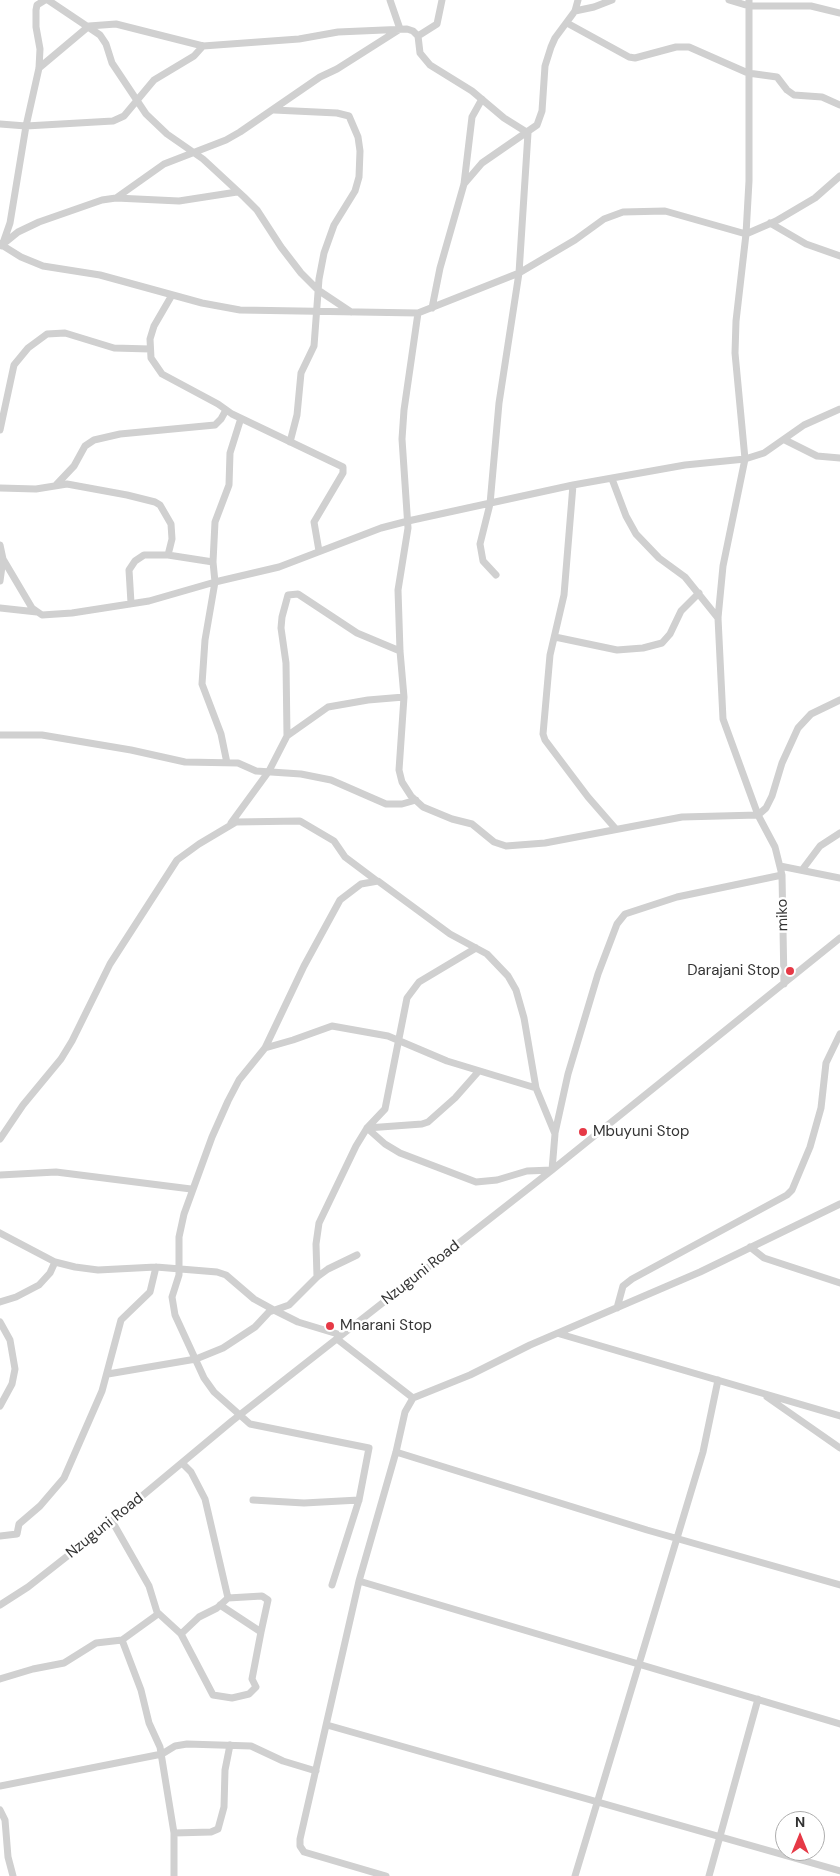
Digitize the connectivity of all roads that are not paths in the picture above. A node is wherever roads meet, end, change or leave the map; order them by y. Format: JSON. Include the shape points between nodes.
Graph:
{"nodes":[{"id":1,"x":46,"y":0,"type":"edge"},
{"id":2,"x":390,"y":0,"type":"edge"},
{"id":3,"x":442,"y":0,"type":"edge"},
{"id":4,"x":578,"y":0,"type":"edge"},
{"id":5,"x":612,"y":0,"type":"edge"},
{"id":6,"x":729,"y":0,"type":"edge"},
{"id":7,"x":749,"y":3,"type":"edge"},
{"id":8,"x":575,"y":11,"type":"junction"},
{"id":9,"x":840,"y":13,"type":"edge"},
{"id":10,"x":567,"y":22,"type":"junction"},
{"id":11,"x":89,"y":26,"type":"junction"},
{"id":12,"x":400,"y":29,"type":"junction"},
{"id":13,"x":418,"y":36,"type":"junction"},
{"id":14,"x":203,"y":46,"type":"junction"},
{"id":15,"x":38,"y":68,"type":"junction"},
{"id":16,"x":748,"y":74,"type":"junction"},
{"id":17,"x":482,"y":99,"type":"junction"},
{"id":18,"x":136,"y":102,"type":"junction"},
{"id":19,"x":840,"y":105,"type":"edge"},
{"id":20,"x":274,"y":110,"type":"junction"},
{"id":21,"x":0,"y":124,"type":"edge"},
{"id":22,"x":26,"y":126,"type":"junction"},
{"id":23,"x":528,"y":133,"type":"junction"},
{"id":24,"x":193,"y":153,"type":"junction"},
{"id":25,"x":840,"y":176,"type":"edge"},
{"id":26,"x":464,"y":184,"type":"junction"},
{"id":27,"x":237,"y":192,"type":"junction"},
{"id":28,"x":116,"y":198,"type":"junction"},
{"id":29,"x":770,"y":223,"type":"junction"},
{"id":30,"x":746,"y":234,"type":"junction"},
{"id":31,"x":1,"y":246,"type":"edge"},
{"id":32,"x":840,"y":256,"type":"edge"},
{"id":33,"x":519,"y":274,"type":"junction"},
{"id":34,"x":318,"y":290,"type":"junction"},
{"id":35,"x":172,"y":295,"type":"junction"},
{"id":36,"x":432,"y":308,"type":"junction"},
{"id":37,"x":318,"y":312,"type":"junction"},
{"id":38,"x":351,"y":312,"type":"junction"},
{"id":39,"x":418,"y":313,"type":"junction"},
{"id":40,"x":150,"y":349,"type":"junction"},
{"id":41,"x":840,"y":409,"type":"edge"},
{"id":42,"x":226,"y":410,"type":"junction"},
{"id":43,"x":240,"y":418,"type":"junction"},
{"id":44,"x":0,"y":430,"type":"edge"},
{"id":45,"x":785,"y":440,"type":"junction"},
{"id":46,"x":290,"y":442,"type":"junction"},
{"id":47,"x":840,"y":458,"type":"edge"},
{"id":48,"x":745,"y":459,"type":"junction"},
{"id":49,"x":612,"y":479,"type":"junction"},
{"id":50,"x":56,"y":485,"type":"junction"},
{"id":51,"x":573,"y":485,"type":"junction"},
{"id":52,"x":0,"y":488,"type":"edge"},
{"id":53,"x":490,"y":504,"type":"junction"},
{"id":54,"x":408,"y":521,"type":"junction"},
{"id":55,"x":0,"y":545,"type":"edge"},
{"id":56,"x":319,"y":552,"type":"junction"},
{"id":57,"x":168,"y":555,"type":"junction"},
{"id":58,"x":3,"y":559,"type":"junction"},
{"id":59,"x":213,"y":562,"type":"junction"},
{"id":60,"x":496,"y":575,"type":"dead end"},
{"id":61,"x":0,"y":581,"type":"edge"},
{"id":62,"x":215,"y":582,"type":"junction"},
{"id":63,"x":698,"y":593,"type":"junction"},
{"id":64,"x":131,"y":603,"type":"junction"},
{"id":65,"x":0,"y":608,"type":"edge"},
{"id":66,"x":37,"y":612,"type":"junction"},
{"id":67,"x":718,"y":618,"type":"junction"},
{"id":68,"x":555,"y":637,"type":"junction"},
{"id":69,"x":400,"y":651,"type":"junction"},
{"id":70,"x":404,"y":697,"type":"junction"},
{"id":71,"x":840,"y":700,"type":"edge"},
{"id":72,"x":0,"y":735,"type":"edge"},
{"id":73,"x":287,"y":736,"type":"junction"},
{"id":74,"x":227,"y":763,"type":"junction"},
{"id":75,"x":269,"y":771,"type":"junction"},
{"id":76,"x":416,"y":800,"type":"junction"},
{"id":77,"x":758,"y":815,"type":"junction"},
{"id":78,"x":230,"y":824,"type":"junction"},
{"id":79,"x":615,"y":828,"type":"junction"},
{"id":80,"x":840,"y":833,"type":"edge"},
{"id":81,"x":780,"y":866,"type":"junction"},
{"id":82,"x":802,"y":870,"type":"junction"},
{"id":83,"x":782,"y":875,"type":"junction"},
{"id":84,"x":840,"y":878,"type":"edge"},
{"id":85,"x":378,"y":881,"type":"junction"},
{"id":86,"x":840,"y":938,"type":"edge"},
{"id":87,"x":476,"y":948,"type":"junction"},
{"id":88,"x":784,"y":984,"type":"junction"},
{"id":89,"x":840,"y":1034,"type":"edge"},
{"id":90,"x":400,"y":1041,"type":"junction"},
{"id":91,"x":265,"y":1048,"type":"junction"},
{"id":92,"x":478,"y":1072,"type":"junction"},
{"id":93,"x":536,"y":1088,"type":"junction"},
{"id":94,"x":367,"y":1128,"type":"junction"},
{"id":95,"x":555,"y":1134,"type":"junction"},
{"id":96,"x":0,"y":1139,"type":"edge"},
{"id":97,"x":552,"y":1170,"type":"junction"},
{"id":98,"x":0,"y":1176,"type":"edge"},
{"id":99,"x":191,"y":1189,"type":"junction"},
{"id":100,"x":840,"y":1204,"type":"edge"},
{"id":101,"x":0,"y":1233,"type":"edge"},
{"id":102,"x":750,"y":1247,"type":"junction"},
{"id":103,"x":357,"y":1255,"type":"dead end"},
{"id":104,"x":55,"y":1262,"type":"junction"},
{"id":105,"x":156,"y":1267,"type":"junction"},
{"id":106,"x":180,"y":1268,"type":"junction"},
{"id":107,"x":316,"y":1277,"type":"junction"},
{"id":108,"x":840,"y":1283,"type":"edge"},
{"id":109,"x":0,"y":1302,"type":"edge"},
{"id":110,"x":617,"y":1308,"type":"junction"},
{"id":111,"x":274,"y":1310,"type":"junction"},
{"id":112,"x":0,"y":1322,"type":"edge"},
{"id":113,"x":560,"y":1334,"type":"junction"},
{"id":114,"x":339,"y":1337,"type":"junction"},
{"id":115,"x":196,"y":1359,"type":"junction"},
{"id":116,"x":108,"y":1374,"type":"junction"},
{"id":117,"x":718,"y":1380,"type":"junction"},
{"id":118,"x":763,"y":1394,"type":"junction"},
{"id":119,"x":413,"y":1398,"type":"junction"},
{"id":120,"x":0,"y":1406,"type":"edge"},
{"id":121,"x":240,"y":1414,"type":"junction"},
{"id":122,"x":840,"y":1416,"type":"edge"},
{"id":123,"x":840,"y":1448,"type":"edge"},
{"id":124,"x":396,"y":1452,"type":"junction"},
{"id":125,"x":182,"y":1463,"type":"junction"},
{"id":126,"x":253,"y":1500,"type":"dead end"},
{"id":127,"x":359,"y":1500,"type":"junction"},
{"id":128,"x":112,"y":1521,"type":"junction"},
{"id":129,"x":0,"y":1536,"type":"edge"},
{"id":130,"x":677,"y":1538,"type":"junction"},
{"id":131,"x":359,"y":1581,"type":"junction"},
{"id":132,"x":332,"y":1585,"type":"dead end"},
{"id":133,"x":840,"y":1585,"type":"edge"},
{"id":134,"x":228,"y":1598,"type":"junction"},
{"id":135,"x":0,"y":1605,"type":"edge"},
{"id":136,"x":220,"y":1605,"type":"junction"},
{"id":137,"x":158,"y":1614,"type":"junction"},
{"id":138,"x":261,"y":1632,"type":"junction"},
{"id":139,"x":181,"y":1634,"type":"junction"},
{"id":140,"x":122,"y":1640,"type":"junction"},
{"id":141,"x":639,"y":1664,"type":"junction"},
{"id":142,"x":0,"y":1679,"type":"edge"},
{"id":143,"x":758,"y":1700,"type":"junction"},
{"id":144,"x":840,"y":1724,"type":"edge"},
{"id":145,"x":327,"y":1725,"type":"junction"},
{"id":146,"x":230,"y":1745,"type":"junction"},
{"id":147,"x":162,"y":1754,"type":"junction"},
{"id":148,"x":316,"y":1771,"type":"junction"},
{"id":149,"x":0,"y":1786,"type":"edge"},
{"id":150,"x":597,"y":1802,"type":"junction"},
{"id":151,"x":0,"y":1810,"type":"edge"},
{"id":152,"x":174,"y":1833,"type":"junction"},
{"id":153,"x":720,"y":1837,"type":"junction"},
{"id":154,"x":840,"y":1871,"type":"edge"},
{"id":155,"x":13,"y":1876,"type":"edge"},
{"id":156,"x":174,"y":1876,"type":"edge"},
{"id":157,"x":386,"y":1876,"type":"edge"},
{"id":158,"x":575,"y":1876,"type":"edge"},
{"id":159,"x":709,"y":1876,"type":"edge"}],
"edges":[{"from":1,"to":11,"type":"street"},
{"from":1,"to":15,"type":"street","via":[[36,10],[40,49]]},
{"from":2,"to":12,"type":"street"},
{"from":3,"to":13,"type":"street","via":[[437,24]]},
{"from":4,"to":8,"type":"street"},
{"from":5,"to":8,"type":"street"},
{"from":6,"to":7,"type":"street"},
{"from":7,"to":9,"type":"street","via":[[811,6]]},
{"from":7,"to":16,"type":"street","name":"miko"},
{"from":8,"to":10,"type":"street"},
{"from":10,"to":16,"type":"street","via":[[629,57],[689,47]]},
{"from":10,"to":23,"type":"street","via":[[551,47],[545,66],[542,111],[537,125]]},
{"from":11,"to":14,"type":"street","via":[[116,24]]},
{"from":11,"to":15,"type":"street"},
{"from":11,"to":18,"type":"street","via":[[106,44],[112,63]]},
{"from":12,"to":13,"type":"street","via":[[413,31]]},
{"from":12,"to":14,"type":"street"},
{"from":12,"to":20,"type":"street","via":[[337,70],[320,77]]},
{"from":13,"to":17,"type":"street","via":[[420,53],[430,65]]},
{"from":14,"to":18,"type":"street","via":[[194,56],[154,80]]},
{"from":15,"to":22,"type":"street"},
{"from":16,"to":19,"type":"street","via":[[777,77],[790,93],[822,98]]},
{"from":16,"to":30,"type":"street","name":"miko","via":[[750,181]]},
{"from":17,"to":23,"type":"street"},
{"from":17,"to":26,"type":"street","via":[[472,117]]},
{"from":18,"to":22,"type":"street","via":[[124,116],[113,121]]},
{"from":18,"to":24,"type":"street","via":[[167,134]]},
{"from":20,"to":24,"type":"street","via":[[226,140]]},
{"from":20,"to":34,"type":"street","via":[[344,114],[350,118],[358,137],[360,162],[357,184],[330,234]]},
{"from":21,"to":22,"type":"street"},
{"from":22,"to":31,"type":"street","via":[[10,223]]},
{"from":23,"to":26,"type":"street","via":[[482,163]]},
{"from":23,"to":33,"type":"street"},
{"from":24,"to":27,"type":"street","via":[[204,159]]},
{"from":24,"to":28,"type":"street","via":[[164,164]]},
{"from":25,"to":29,"type":"street","via":[[815,198]]},
{"from":26,"to":36,"type":"street"},
{"from":27,"to":28,"type":"street","via":[[178,201]]},
{"from":27,"to":34,"type":"street","via":[[257,210],[287,255]]},
{"from":28,"to":31,"type":"street","via":[[88,204],[39,222],[18,232]]},
{"from":29,"to":30,"type":"street"},
{"from":29,"to":32,"type":"street","via":[[806,244]]},
{"from":30,"to":33,"type":"street","via":[[665,211],[632,210],[604,220]]},
{"from":30,"to":48,"type":"street","name":"miko","via":[[735,345]]},
{"from":31,"to":35,"type":"street","via":[[43,266],[100,275]]},
{"from":33,"to":36,"type":"street"},
{"from":33,"to":53,"type":"street","via":[[499,403]]},
{"from":34,"to":37,"type":"street"},
{"from":34,"to":38,"type":"street"},
{"from":35,"to":37,"type":"street","via":[[240,310]]},
{"from":35,"to":40,"type":"street","via":[[154,326]]},
{"from":36,"to":39,"type":"street"},
{"from":37,"to":38,"type":"street"},
{"from":37,"to":46,"type":"street","via":[[314,346],[302,373]]},
{"from":38,"to":39,"type":"street"},
{"from":39,"to":54,"type":"street","via":[[408,370],[402,439]]},
{"from":40,"to":42,"type":"street","via":[[154,364],[162,374]]},
{"from":40,"to":44,"type":"street","via":[[114,348],[65,334],[47,334],[28,348],[14,365]]},
{"from":41,"to":45,"type":"street","via":[[804,425]]},
{"from":42,"to":43,"type":"street"},
{"from":42,"to":50,"type":"street","via":[[215,424],[120,434],[94,440],[85,446],[74,466]]},
{"from":43,"to":46,"type":"street"},
{"from":43,"to":59,"type":"street","via":[[230,453],[229,485],[214,522]]},
{"from":45,"to":47,"type":"street","via":[[817,456]]},
{"from":45,"to":48,"type":"street","via":[[764,453]]},
{"from":46,"to":56,"type":"street","via":[[344,469],[314,522]]},
{"from":48,"to":49,"type":"street","via":[[685,465]]},
{"from":48,"to":67,"type":"street","name":"miko","via":[[724,566]]},
{"from":49,"to":51,"type":"street"},
{"from":49,"to":63,"type":"street","via":[[636,534],[659,558],[685,577]]},
{"from":50,"to":52,"type":"street","via":[[36,489]]},
{"from":50,"to":57,"type":"street","via":[[127,494],[158,503],[171,524]]},
{"from":51,"to":53,"type":"street"},
{"from":51,"to":68,"type":"street","via":[[564,595]]},
{"from":53,"to":54,"type":"street"},
{"from":53,"to":60,"type":"street","via":[[482,534],[481,556]]},
{"from":54,"to":56,"type":"street"},
{"from":54,"to":69,"type":"street","via":[[398,590]]},
{"from":55,"to":58,"type":"street"},
{"from":56,"to":62,"type":"street","via":[[279,567]]},
{"from":57,"to":59,"type":"street"},
{"from":57,"to":64,"type":"street","via":[[144,556],[132,564],[128,574]]},
{"from":58,"to":61,"type":"street"},
{"from":58,"to":66,"type":"street"},
{"from":59,"to":62,"type":"street"},
{"from":62,"to":64,"type":"street","via":[[165,598]]},
{"from":62,"to":74,"type":"street","via":[[205,640],[202,684],[221,734]]},
{"from":63,"to":67,"type":"street"},
{"from":63,"to":68,"type":"street","via":[[681,611],[662,643],[617,650]]},
{"from":64,"to":66,"type":"street","via":[[52,615]]},
{"from":65,"to":66,"type":"street"},
{"from":67,"to":77,"type":"street","name":"miko","via":[[724,719]]},
{"from":68,"to":79,"type":"street","via":[[542,726],[545,740]]},
{"from":69,"to":70,"type":"street"},
{"from":69,"to":73,"type":"street","via":[[357,633],[298,594],[288,595],[281,628],[286,663]]},
{"from":70,"to":73,"type":"street","via":[[328,707]]},
{"from":70,"to":76,"type":"street","via":[[399,770],[402,782]]},
{"from":71,"to":77,"type":"street","via":[[811,714],[798,728],[785,754],[772,796]]},
{"from":72,"to":74,"type":"street","via":[[42,734],[186,762]]},
{"from":73,"to":75,"type":"street"},
{"from":74,"to":75,"type":"street"},
{"from":75,"to":76,"type":"street","via":[[332,780],[386,804]]},
{"from":75,"to":78,"type":"street"},
{"from":76,"to":79,"type":"street","via":[[452,819],[472,824],[501,845],[545,843]]},
{"from":77,"to":79,"type":"street","via":[[682,817]]},
{"from":77,"to":81,"type":"street","name":"miko","via":[[769,833]]},
{"from":78,"to":85,"type":"street","via":[[263,820],[300,821],[334,841],[350,861]]},
{"from":78,"to":96,"type":"street","via":[[177,860],[110,964],[61,1060],[23,1105]]},
{"from":80,"to":82,"type":"street","via":[[820,846]]},
{"from":81,"to":82,"type":"street"},
{"from":81,"to":83,"type":"street","name":"miko"},
{"from":82,"to":84,"type":"street"},
{"from":83,"to":88,"type":"street","name":"miko"},
{"from":83,"to":95,"type":"street","via":[[677,897],[624,914],[598,974],[568,1074]]},
{"from":85,"to":87,"type":"street","via":[[450,934]]},
{"from":85,"to":91,"type":"street","via":[[361,884],[340,900]]},
{"from":86,"to":88,"type":"street","name":"Nzuguni Road"},
{"from":87,"to":90,"type":"street","via":[[414,986],[404,1004]]},
{"from":87,"to":93,"type":"street","via":[[500,966],[516,990]]},
{"from":88,"to":97,"type":"street","name":"Nzuguni Road"},
{"from":89,"to":110,"type":"street","via":[[826,1063],[821,1108],[810,1147],[792,1190],[632,1279],[623,1286]]},
{"from":90,"to":91,"type":"street","via":[[382,1034],[332,1026]]},
{"from":90,"to":92,"type":"street"},
{"from":90,"to":94,"type":"street","via":[[385,1109]]},
{"from":91,"to":99,"type":"street","via":[[239,1080]]},
{"from":92,"to":93,"type":"street"},
{"from":92,"to":94,"type":"street","via":[[428,1122]]},
{"from":93,"to":95,"type":"street"},
{"from":94,"to":97,"type":"street","via":[[400,1152],[476,1182],[498,1180],[527,1170]]},
{"from":94,"to":107,"type":"street","via":[[319,1223]]},
{"from":95,"to":97,"type":"street"},
{"from":97,"to":114,"type":"street","name":"Nzuguni Road"},
{"from":98,"to":99,"type":"street","via":[[56,1172]]},
{"from":99,"to":106,"type":"street","via":[[179,1237]]},
{"from":100,"to":102,"type":"street"},
{"from":101,"to":104,"type":"street"},
{"from":102,"to":108,"type":"street","via":[[764,1258]]},
{"from":102,"to":110,"type":"street"},
{"from":103,"to":107,"type":"street"},
{"from":104,"to":105,"type":"street","via":[[98,1270]]},
{"from":104,"to":109,"type":"street","via":[[39,1285]]},
{"from":105,"to":106,"type":"street"},
{"from":105,"to":116,"type":"street","via":[[150,1292],[121,1320]]},
{"from":106,"to":111,"type":"street","via":[[226,1275],[254,1299]]},
{"from":106,"to":115,"type":"street","via":[[172,1297],[173,1306]]},
{"from":107,"to":111,"type":"street","via":[[289,1305]]},
{"from":110,"to":113,"type":"street"},
{"from":111,"to":114,"type":"street"},
{"from":111,"to":115,"type":"street","via":[[223,1348]]},
{"from":112,"to":120,"type":"street","via":[[10,1340],[15,1369],[12,1384]]},
{"from":113,"to":117,"type":"street"},
{"from":113,"to":119,"type":"street"},
{"from":114,"to":119,"type":"street"},
{"from":114,"to":121,"type":"street","name":"Nzuguni Road"},
{"from":115,"to":116,"type":"street"},
{"from":115,"to":121,"type":"street","via":[[209,1386]]},
{"from":116,"to":129,"type":"street","via":[[64,1478],[19,1524],[17,1534]]},
{"from":117,"to":118,"type":"street"},
{"from":117,"to":130,"type":"street","via":[[703,1452]]},
{"from":118,"to":122,"type":"street"},
{"from":118,"to":123,"type":"street"},
{"from":119,"to":124,"type":"street","via":[[405,1412]]},
{"from":121,"to":125,"type":"street","name":"Nzuguni Road"},
{"from":121,"to":127,"type":"street","via":[[250,1424],[369,1448]]},
{"from":124,"to":130,"type":"street"},
{"from":124,"to":131,"type":"street"},
{"from":125,"to":128,"type":"street","name":"Nzuguni Road"},
{"from":125,"to":134,"type":"street","via":[[192,1472],[205,1499]]},
{"from":126,"to":127,"type":"street","via":[[304,1503]]},
{"from":127,"to":132,"type":"street"},
{"from":128,"to":135,"type":"street","name":"Nzuguni Road"},
{"from":128,"to":137,"type":"street","via":[[149,1586]]},
{"from":130,"to":133,"type":"street"},
{"from":130,"to":141,"type":"street"},
{"from":131,"to":141,"type":"street"},
{"from":131,"to":145,"type":"street"},
{"from":134,"to":136,"type":"street"},
{"from":134,"to":138,"type":"street","via":[[262,1596],[268,1600]]},
{"from":136,"to":138,"type":"street"},
{"from":136,"to":139,"type":"street"},
{"from":137,"to":139,"type":"street"},
{"from":137,"to":140,"type":"street"},
{"from":138,"to":139,"type":"street","via":[[252,1679],[256,1686],[249,1694],[232,1698],[213,1695]]},
{"from":140,"to":142,"type":"street","via":[[96,1643],[64,1663]]},
{"from":140,"to":147,"type":"street"},
{"from":141,"to":143,"type":"street"},
{"from":141,"to":150,"type":"street"},
{"from":143,"to":144,"type":"street"},
{"from":143,"to":153,"type":"street"},
{"from":145,"to":148,"type":"street"},
{"from":145,"to":150,"type":"street"},
{"from":146,"to":147,"type":"street","via":[[181,1744]]},
{"from":146,"to":148,"type":"street","via":[[251,1746]]},
{"from":146,"to":152,"type":"street","via":[[224,1770],[224,1807],[218,1829]]},
{"from":147,"to":149,"type":"street"},
{"from":147,"to":152,"type":"street"},
{"from":148,"to":157,"type":"street","via":[[300,1839],[304,1852]]},
{"from":150,"to":153,"type":"street"},
{"from":150,"to":158,"type":"street"},
{"from":151,"to":155,"type":"street","via":[[5,1820]]},
{"from":152,"to":156,"type":"street"},
{"from":153,"to":154,"type":"street"},
{"from":153,"to":159,"type":"street"}]}
